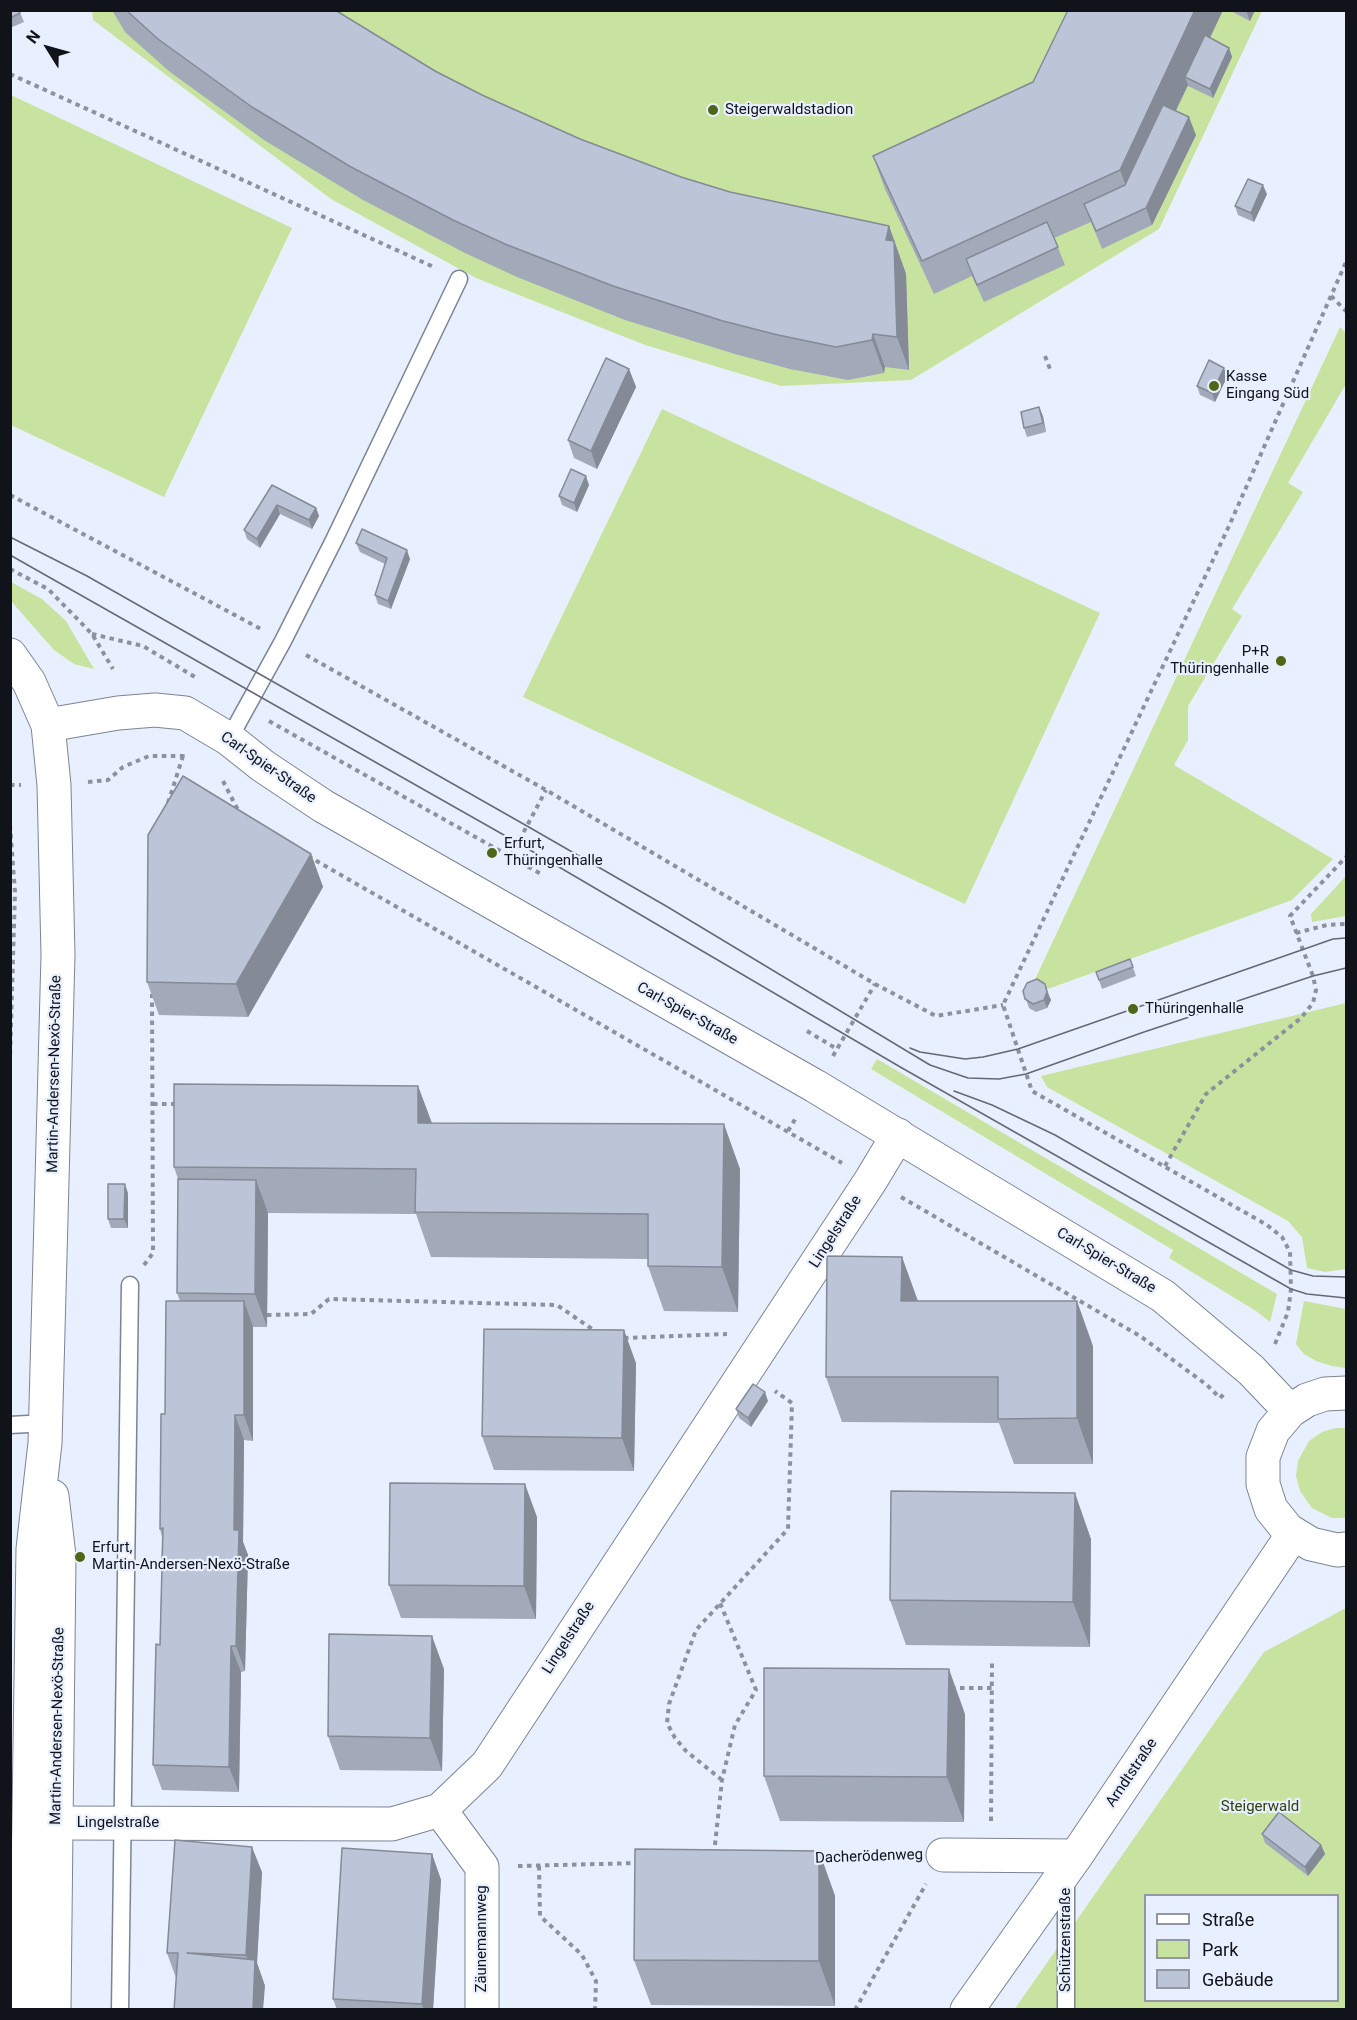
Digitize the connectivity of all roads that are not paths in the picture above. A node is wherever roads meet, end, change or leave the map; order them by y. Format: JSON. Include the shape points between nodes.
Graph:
{"nodes":[{"id":1,"x":459,"y":279,"type":"road end"},
{"id":2,"x":10,"y":655,"type":"edge"},
{"id":3,"x":48,"y":725,"type":"junction"},
{"id":4,"x":229,"y":739,"type":"junction"},
{"id":5,"x":898,"y":1135,"type":"junction"},
{"id":6,"x":130,"y":1285,"type":"road end"},
{"id":7,"x":1347,"y":1393,"type":"edge"},
{"id":8,"x":1290,"y":1411,"type":"junction"},
{"id":9,"x":10,"y":1425,"type":"edge"},
{"id":10,"x":46,"y":1433,"type":"junction"},
{"id":11,"x":1293,"y":1534,"type":"junction"},
{"id":12,"x":1347,"y":1549,"type":"edge"},
{"id":13,"x":440,"y":1810,"type":"junction"},
{"id":14,"x":32,"y":1823,"type":"edge"},
{"id":15,"x":123,"y":1824,"type":"junction"},
{"id":16,"x":943,"y":1855,"type":"road end"},
{"id":17,"x":1071,"y":1863,"type":"junction"},
{"id":18,"x":26,"y":2010,"type":"edge"},
{"id":19,"x":54,"y":2010,"type":"edge"},
{"id":20,"x":120,"y":2010,"type":"edge"},
{"id":21,"x":482,"y":2010,"type":"edge"},
{"id":22,"x":967,"y":2010,"type":"edge"},
{"id":23,"x":1066,"y":2010,"type":"edge"}],
"edges":[{"from":1,"to":4,"type":"lane","via":[[334,540]]},
{"from":2,"to":3,"type":"street","name":"Martin-Andersen-Nexö-Straße","via":[[29,682]]},
{"from":3,"to":4,"type":"street","name":"Carl-Spier-Straße","via":[[155,710],[184,713]]},
{"from":3,"to":10,"type":"street","name":"Martin-Andersen-Nexö-Straße","via":[[54,785],[58,955]]},
{"from":4,"to":5,"type":"street","name":"Carl-Spier-Straße","via":[[323,806]]},
{"from":5,"to":8,"type":"street","name":"Carl-Spier-Straße","via":[[1163,1296],[1251,1370]]},
{"from":5,"to":13,"type":"street","name":"Lingelstraße","via":[[487,1765]]},
{"from":6,"to":15,"type":"lane"},
{"from":7,"to":8,"type":"street","via":[[1325,1394]]},
{"from":8,"to":11,"type":"street","via":[[1273,1431],[1263,1457],[1263,1484],[1271,1509]]},
{"from":9,"to":10,"type":"lane"},
{"from":10,"to":14,"type":"street","name":"Martin-Andersen-Nexö-Straße","via":[[59,1556]]},
{"from":11,"to":12,"type":"street","via":[[1311,1544]]},
{"from":11,"to":17,"type":"street","name":"Arndtstraße"},
{"from":13,"to":15,"type":"street","name":"Lingelstraße","via":[[392,1824]]},
{"from":13,"to":21,"type":"street","name":"Zäunemannweg","via":[[482,1867]]},
{"from":14,"to":15,"type":"street","name":"Lingelstraße"},
{"from":14,"to":18,"type":"street","name":"Martin-Andersen-Nexö-Straße"},
{"from":14,"to":19,"type":"street","name":"Martin-Andersen-Nexö-Straße"},
{"from":15,"to":20,"type":"lane"},
{"from":16,"to":17,"type":"street","name":"Dacherödenweg"},
{"from":17,"to":22,"type":"street","name":"Arndtstraße"},
{"from":17,"to":23,"type":"lane","name":"Schützenstraße"}]}
